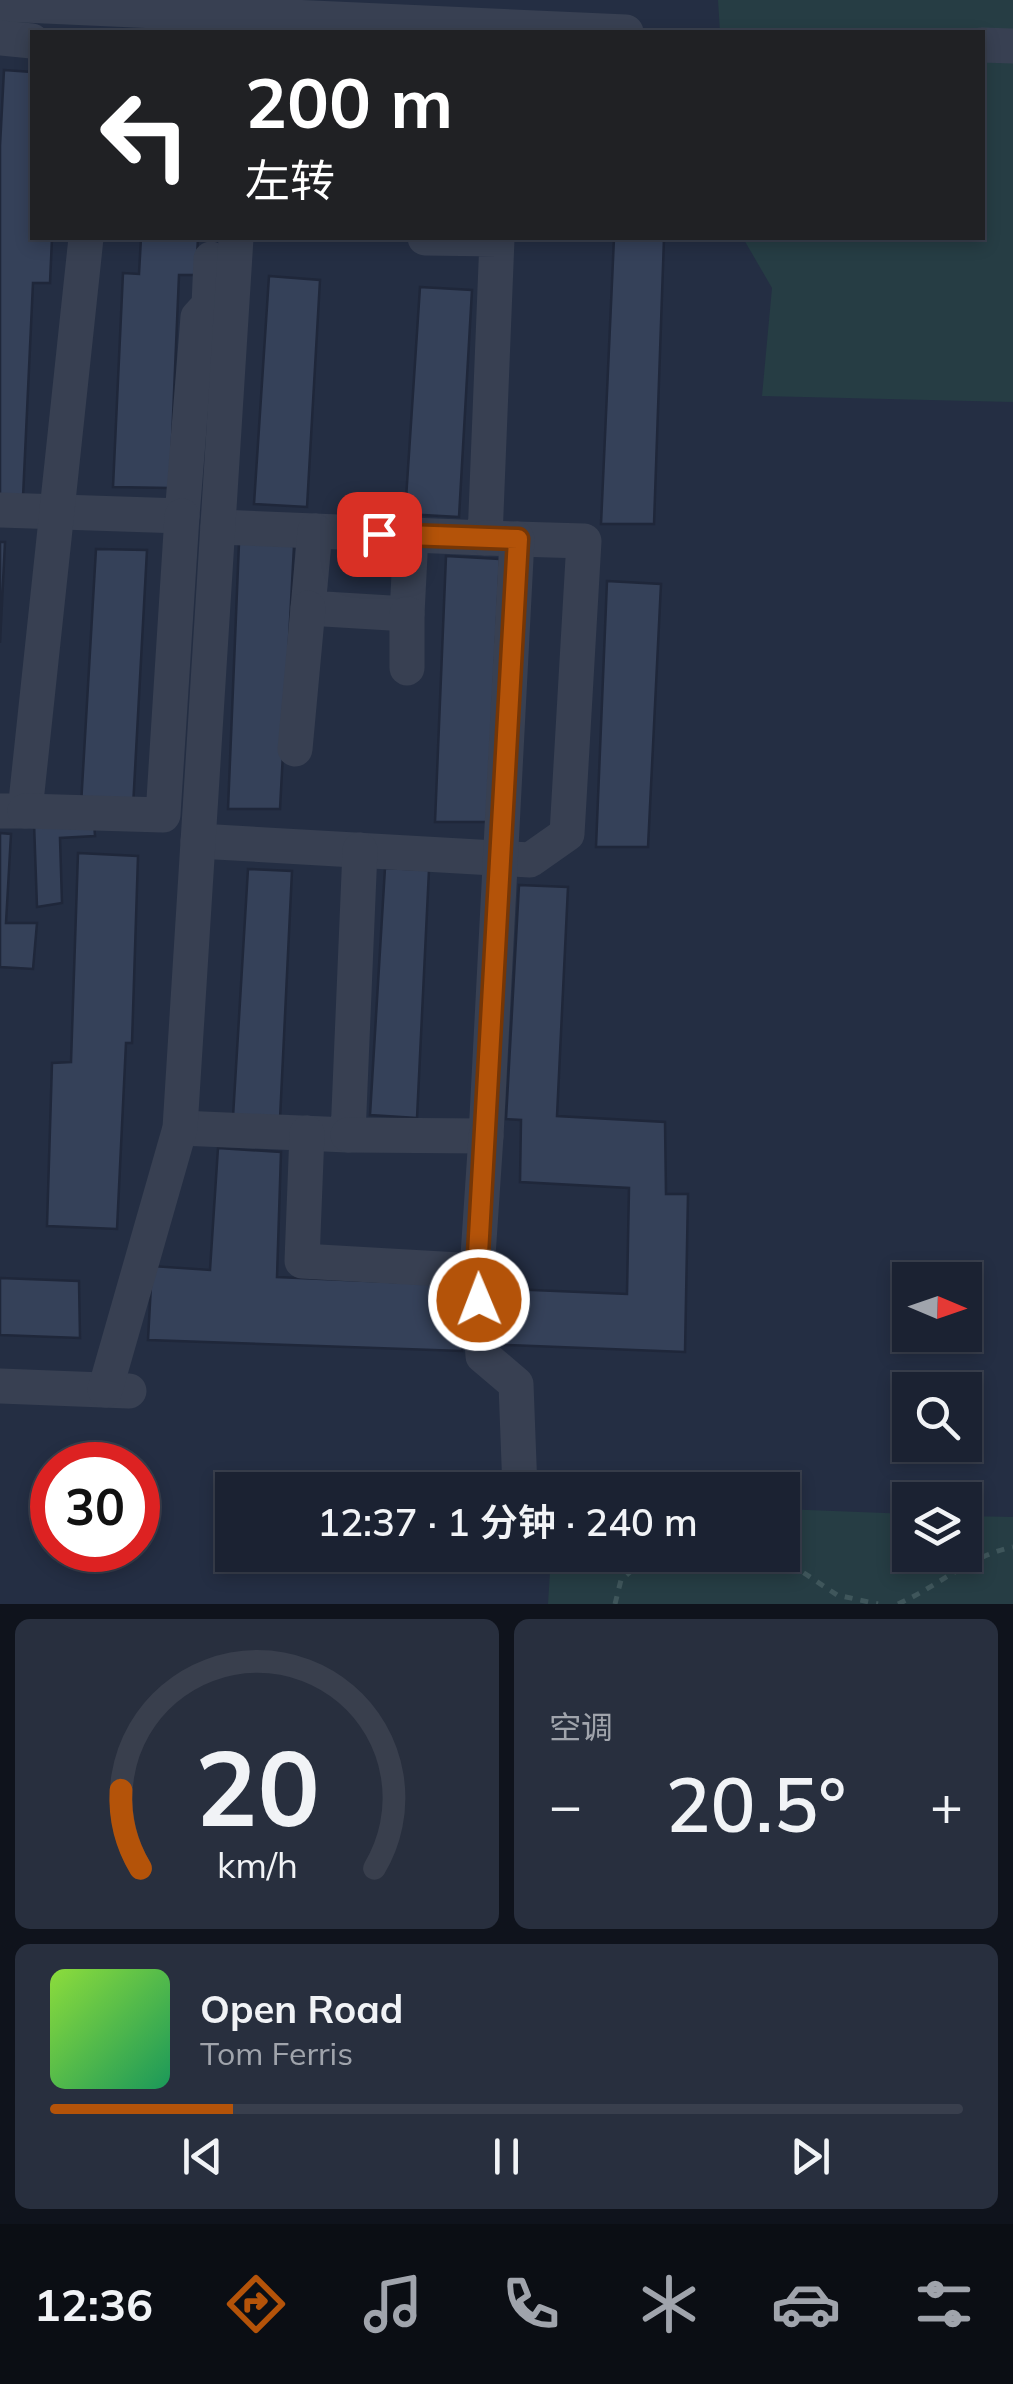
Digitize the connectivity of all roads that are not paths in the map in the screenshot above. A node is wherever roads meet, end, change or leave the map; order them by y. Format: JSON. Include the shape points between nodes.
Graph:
{"nodes":[{"id":1,"x":0,"y":4,"type":"edge"},
{"id":2,"x":321,"y":11,"type":"edge"},
{"id":3,"x":250,"y":25,"type":"edge"},
{"id":4,"x":597,"y":30,"type":"edge"},
{"id":5,"x":0,"y":38,"type":"edge"},
{"id":6,"x":30,"y":41,"type":"edge"},
{"id":7,"x":985,"y":45,"type":"edge"},
{"id":8,"x":1013,"y":46,"type":"edge"},
{"id":9,"x":86,"y":240,"type":"edge"},
{"id":10,"x":212,"y":240,"type":"edge"},
{"id":11,"x":236,"y":240,"type":"edge"},
{"id":12,"x":497,"y":240,"type":"edge"},
{"id":13,"x":0,"y":510,"type":"edge"},
{"id":14,"x":57,"y":512,"type":"junction"},
{"id":15,"x":182,"y":516,"type":"junction"},
{"id":16,"x":218,"y":527,"type":"junction"},
{"id":17,"x":315,"y":531,"type":"junction"},
{"id":18,"x":412,"y":535,"type":"junction"},
{"id":19,"x":501,"y":538,"type":"junction"},
{"id":20,"x":308,"y":608,"type":"junction"},
{"id":21,"x":407,"y":614,"type":"junction"},
{"id":22,"x":407,"y":668,"type":"dead end"},
{"id":23,"x":296,"y":749,"type":"dead end"},
{"id":24,"x":12,"y":811,"type":"edge"},
{"id":25,"x":198,"y":841,"type":"junction"},
{"id":26,"x":360,"y":850,"type":"junction"},
{"id":27,"x":502,"y":858,"type":"junction"},
{"id":28,"x":180,"y":1128,"type":"junction"},
{"id":29,"x":308,"y":1133,"type":"junction"},
{"id":30,"x":348,"y":1135,"type":"junction"},
{"id":31,"x":486,"y":1136,"type":"junction"},
{"id":32,"x":477,"y":1272,"type":"junction"},
{"id":33,"x":0,"y":1386,"type":"edge"},
{"id":34,"x":519,"y":1472,"type":"edge"}],
"edges":[{"from":1,"to":3,"type":"street"},
{"from":2,"to":3,"type":"street"},
{"from":2,"to":4,"type":"street"},
{"from":5,"to":6,"type":"street"},
{"from":7,"to":8,"type":"street"},
{"from":9,"to":14,"type":"street"},
{"from":10,"to":15,"type":"street","via":[[209,305],[198,317]]},
{"from":11,"to":16,"type":"street"},
{"from":12,"to":19,"type":"street"},
{"from":13,"to":14,"type":"street"},
{"from":14,"to":15,"type":"street"},
{"from":14,"to":24,"type":"street"},
{"from":15,"to":24,"type":"street","via":[[163,815]]},
{"from":16,"to":17,"type":"street"},
{"from":16,"to":25,"type":"street"},
{"from":17,"to":18,"type":"street"},
{"from":17,"to":20,"type":"street"},
{"from":18,"to":19,"type":"street"},
{"from":18,"to":21,"type":"street"},
{"from":19,"to":27,"type":"street"},
{"from":19,"to":27,"type":"street","via":[[584,541],[568,834],[530,860]]},
{"from":20,"to":21,"type":"street"},
{"from":20,"to":23,"type":"street"},
{"from":21,"to":22,"type":"street"},
{"from":25,"to":26,"type":"street"},
{"from":25,"to":28,"type":"street"},
{"from":26,"to":27,"type":"street"},
{"from":26,"to":30,"type":"street"},
{"from":27,"to":31,"type":"street"},
{"from":28,"to":29,"type":"street"},
{"from":28,"to":33,"type":"street","via":[[117,1390]]},
{"from":29,"to":30,"type":"street"},
{"from":29,"to":32,"type":"street","via":[[302,1261]]},
{"from":30,"to":31,"type":"street"},
{"from":31,"to":32,"type":"street"},
{"from":32,"to":34,"type":"street","via":[[483,1356],[516,1384]]}]}
